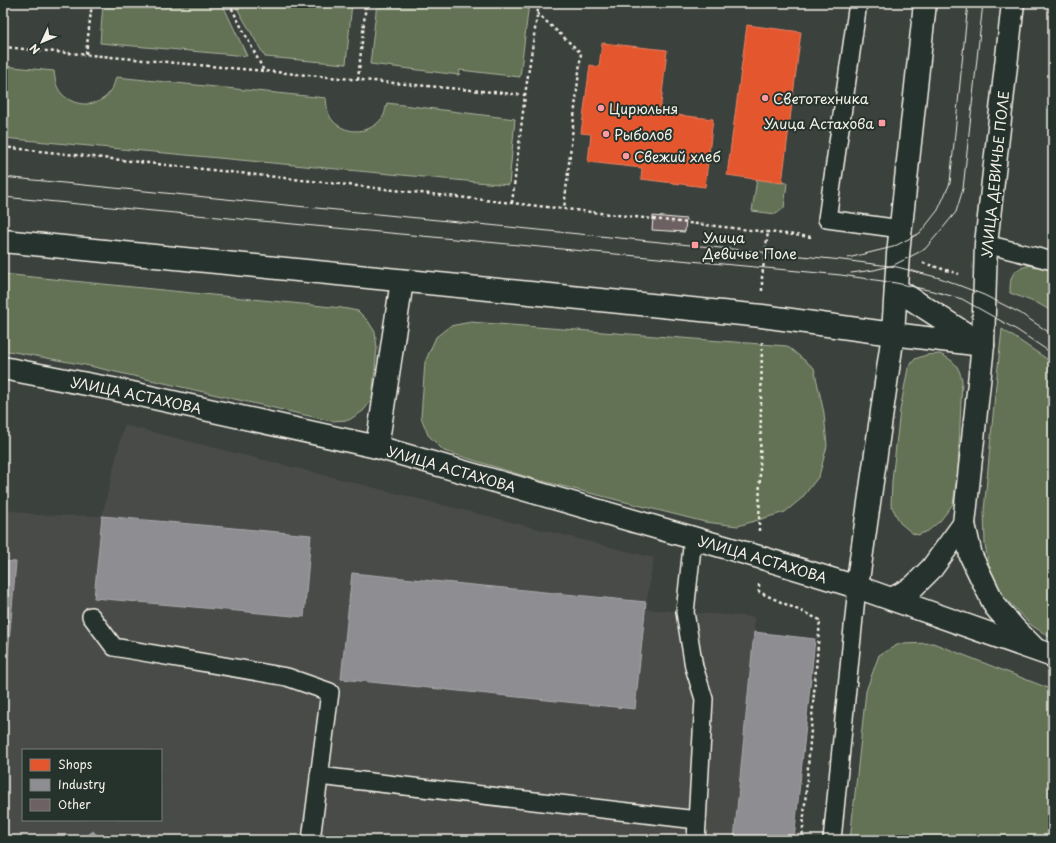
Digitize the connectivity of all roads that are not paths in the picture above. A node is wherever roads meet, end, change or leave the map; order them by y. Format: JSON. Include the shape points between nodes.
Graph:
{"nodes":[{"id":1,"x":858,"y":3,"type":"edge"},
{"id":2,"x":925,"y":3,"type":"edge"},
{"id":3,"x":1013,"y":3,"type":"edge"},
{"id":4,"x":901,"y":229,"type":"junction"},
{"id":5,"x":3,"y":241,"type":"edge"},
{"id":6,"x":986,"y":244,"type":"junction"},
{"id":7,"x":1053,"y":261,"type":"edge"},
{"id":8,"x":402,"y":281,"type":"junction"},
{"id":9,"x":896,"y":288,"type":"junction"},
{"id":10,"x":893,"y":334,"type":"junction"},
{"id":11,"x":982,"y":344,"type":"junction"},
{"id":12,"x":3,"y":368,"type":"edge"},
{"id":13,"x":377,"y":448,"type":"junction"},
{"id":14,"x":964,"y":524,"type":"junction"},
{"id":15,"x":693,"y":538,"type":"junction"},
{"id":16,"x":857,"y":587,"type":"junction"},
{"id":17,"x":892,"y":599,"type":"junction"},
{"id":18,"x":91,"y":616,"type":"dead end"},
{"id":19,"x":1044,"y":653,"type":"edge"},
{"id":20,"x":319,"y":776,"type":"junction"},
{"id":21,"x":697,"y":820,"type":"junction"},
{"id":22,"x":311,"y":840,"type":"edge"},
{"id":23,"x":696,"y":840,"type":"edge"},
{"id":24,"x":832,"y":840,"type":"edge"}],
"edges":[{"from":1,"to":4,"type":"lane","via":[[827,219]]},
{"from":2,"to":4,"type":"main road"},
{"from":3,"to":6,"type":"main road","name":"УЛИЦА ДЕВИЧЬЕ ПОЛЕ"},
{"from":4,"to":9,"type":"main road"},
{"from":5,"to":8,"type":"main road"},
{"from":6,"to":7,"type":"lane"},
{"from":6,"to":11,"type":"main road","name":"УЛИЦА ДЕВИЧЬЕ ПОЛЕ"},
{"from":8,"to":10,"type":"main road","via":[[762,316]]},
{"from":8,"to":13,"type":"main road"},
{"from":9,"to":10,"type":"main road"},
{"from":9,"to":11,"type":"main road"},
{"from":10,"to":11,"type":"main road"},
{"from":10,"to":16,"type":"main road"},
{"from":11,"to":14,"type":"main road","name":"УЛИЦА ДЕВИЧЬЕ ПОЛЕ"},
{"from":12,"to":13,"type":"main road","name":"УЛИЦА АСТАХОВА","via":[[118,390]]},
{"from":13,"to":15,"type":"main road","name":"УЛИЦА АСТАХОВА"},
{"from":14,"to":17,"type":"main road","via":[[932,568],[912,588]]},
{"from":14,"to":19,"type":"main road","via":[[971,556],[995,606],[1013,627]]},
{"from":15,"to":16,"type":"main road","name":"УЛИЦА АСТАХОВА"},
{"from":15,"to":21,"type":"lane","via":[[685,612],[694,667],[704,699]]},
{"from":16,"to":17,"type":"main road","name":"УЛИЦА АСТАХОВА"},
{"from":16,"to":24,"type":"lane"},
{"from":17,"to":19,"type":"main road","name":"УЛИЦА АСТАХОВА"},
{"from":18,"to":20,"type":"lane","via":[[114,647],[287,677],[330,692]]},
{"from":20,"to":21,"type":"lane"},
{"from":20,"to":22,"type":"lane"},
{"from":21,"to":23,"type":"lane"}]}
